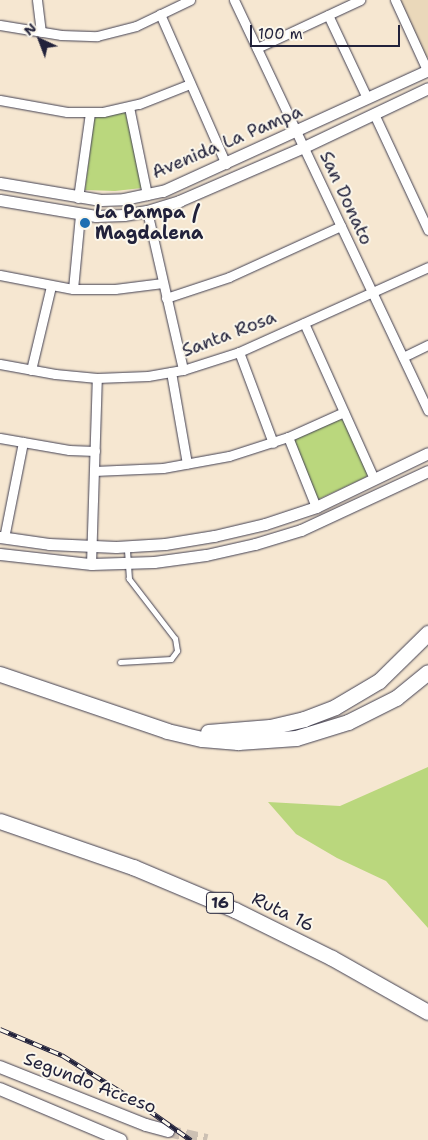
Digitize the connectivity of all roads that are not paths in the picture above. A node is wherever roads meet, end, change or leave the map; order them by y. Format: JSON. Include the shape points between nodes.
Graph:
{"nodes":[{"id":1,"x":38,"y":0,"type":"edge"},
{"id":2,"x":190,"y":0,"type":"edge"},
{"id":3,"x":234,"y":0,"type":"edge"},
{"id":4,"x":360,"y":0,"type":"edge"},
{"id":5,"x":395,"y":0,"type":"edge"},
{"id":6,"x":160,"y":14,"type":"junction"},
{"id":7,"x":328,"y":15,"type":"junction"},
{"id":8,"x":0,"y":25,"type":"edge"},
{"id":9,"x":41,"y":32,"type":"junction"},
{"id":10,"x":257,"y":48,"type":"junction"},
{"id":11,"x":427,"y":70,"type":"edge"},
{"id":12,"x":190,"y":84,"type":"junction"},
{"id":13,"x":428,"y":88,"type":"edge"},
{"id":14,"x":367,"y":98,"type":"junction"},
{"id":15,"x":0,"y":100,"type":"edge"},
{"id":16,"x":129,"y":107,"type":"junction"},
{"id":17,"x":90,"y":113,"type":"junction"},
{"id":18,"x":374,"y":114,"type":"junction"},
{"id":19,"x":296,"y":132,"type":"junction"},
{"id":20,"x":304,"y":147,"type":"junction"},
{"id":21,"x":226,"y":164,"type":"junction"},
{"id":22,"x":0,"y":183,"type":"edge"},
{"id":23,"x":148,"y":195,"type":"junction"},
{"id":24,"x":78,"y":198,"type":"junction"},
{"id":25,"x":0,"y":200,"type":"edge"},
{"id":26,"x":147,"y":211,"type":"junction"},
{"id":27,"x":80,"y":215,"type":"junction"},
{"id":28,"x":341,"y":226,"type":"junction"},
{"id":29,"x":428,"y":230,"type":"edge"},
{"id":30,"x":428,"y":267,"type":"edge"},
{"id":31,"x":0,"y":275,"type":"edge"},
{"id":32,"x":163,"y":283,"type":"junction"},
{"id":33,"x":51,"y":286,"type":"junction"},
{"id":34,"x":73,"y":289,"type":"junction"},
{"id":35,"x":372,"y":292,"type":"junction"},
{"id":36,"x":166,"y":298,"type":"junction"},
{"id":37,"x":304,"y":323,"type":"junction"},
{"id":38,"x":428,"y":346,"type":"edge"},
{"id":39,"x":238,"y":352,"type":"junction"},
{"id":40,"x":403,"y":357,"type":"junction"},
{"id":41,"x":0,"y":364,"type":"edge"},
{"id":42,"x":31,"y":370,"type":"junction"},
{"id":43,"x":182,"y":370,"type":"junction"},
{"id":44,"x":170,"y":372,"type":"junction"},
{"id":45,"x":97,"y":378,"type":"junction"},
{"id":46,"x":428,"y":410,"type":"edge"},
{"id":47,"x":344,"y":412,"type":"junction"},
{"id":48,"x":288,"y":437,"type":"junction"},
{"id":49,"x":0,"y":438,"type":"edge"},
{"id":50,"x":23,"y":442,"type":"junction"},
{"id":51,"x":272,"y":443,"type":"junction"},
{"id":52,"x":95,"y":451,"type":"junction"},
{"id":53,"x":428,"y":453,"type":"edge"},
{"id":54,"x":187,"y":464,"type":"junction"},
{"id":55,"x":94,"y":471,"type":"junction"},
{"id":56,"x":428,"y":471,"type":"edge"},
{"id":57,"x":374,"y":478,"type":"junction"},
{"id":58,"x":316,"y":507,"type":"junction"},
{"id":59,"x":2,"y":537,"type":"edge"},
{"id":60,"x":127,"y":546,"type":"junction"},
{"id":61,"x":92,"y":547,"type":"junction"},
{"id":62,"x":0,"y":554,"type":"edge"},
{"id":63,"x":128,"y":563,"type":"junction"},
{"id":64,"x":91,"y":564,"type":"junction"},
{"id":65,"x":428,"y":633,"type":"edge"},
{"id":66,"x":120,"y":662,"type":"dead end"},
{"id":67,"x":428,"y":672,"type":"edge"},
{"id":68,"x":0,"y":674,"type":"edge"},
{"id":69,"x":150,"y":726,"type":"junction"},
{"id":70,"x":0,"y":821,"type":"edge"},
{"id":71,"x":428,"y":1012,"type":"edge"},
{"id":72,"x":0,"y":1067,"type":"edge"},
{"id":73,"x":0,"y":1089,"type":"edge"},
{"id":74,"x":168,"y":1131,"type":"tunnel mouth"},
{"id":75,"x":121,"y":1140,"type":"edge"}],
"edges":[{"from":1,"to":9,"type":"street"},
{"from":2,"to":6,"type":"street"},
{"from":3,"to":10,"type":"street","name":"San Donato"},
{"from":4,"to":7,"type":"street"},
{"from":5,"to":11,"type":"street"},
{"from":6,"to":9,"type":"street","via":[[123,30],[97,36]]},
{"from":6,"to":12,"type":"street"},
{"from":7,"to":10,"type":"street"},
{"from":7,"to":14,"type":"street"},
{"from":8,"to":9,"type":"street"},
{"from":10,"to":19,"type":"street","name":"San Donato"},
{"from":11,"to":14,"type":"street","name":"Avenida La Pampa"},
{"from":12,"to":16,"type":"street"},
{"from":12,"to":21,"type":"street"},
{"from":13,"to":18,"type":"street","name":"Avenida La Pampa"},
{"from":14,"to":19,"type":"street","name":"Avenida La Pampa"},
{"from":15,"to":17,"type":"street"},
{"from":16,"to":17,"type":"street"},
{"from":16,"to":23,"type":"street"},
{"from":17,"to":24,"type":"street"},
{"from":18,"to":20,"type":"street","name":"Avenida La Pampa"},
{"from":18,"to":29,"type":"street"},
{"from":19,"to":20,"type":"street","name":"San Donato"},
{"from":19,"to":21,"type":"street","name":"Avenida La Pampa"},
{"from":20,"to":26,"type":"street","name":"Avenida La Pampa","via":[[179,201]]},
{"from":20,"to":28,"type":"street","name":"San Donato"},
{"from":21,"to":23,"type":"street","name":"Avenida La Pampa"},
{"from":22,"to":24,"type":"street","name":"Avenida La Pampa"},
{"from":23,"to":24,"type":"street","name":"Avenida La Pampa","via":[[112,200]]},
{"from":25,"to":27,"type":"street","name":"Avenida La Pampa"},
{"from":26,"to":27,"type":"street","name":"Avenida La Pampa","via":[[112,216]]},
{"from":26,"to":32,"type":"street"},
{"from":27,"to":34,"type":"street"},
{"from":28,"to":35,"type":"street","name":"San Donato"},
{"from":28,"to":36,"type":"street","via":[[229,277]]},
{"from":30,"to":35,"type":"street","name":"Santa Rosa"},
{"from":31,"to":33,"type":"street"},
{"from":32,"to":34,"type":"street","via":[[115,289]]},
{"from":32,"to":36,"type":"street"},
{"from":33,"to":34,"type":"street"},
{"from":33,"to":42,"type":"street"},
{"from":35,"to":37,"type":"street","name":"Santa Rosa"},
{"from":35,"to":40,"type":"street","name":"San Donato"},
{"from":36,"to":43,"type":"street"},
{"from":37,"to":39,"type":"street","name":"Santa Rosa"},
{"from":37,"to":47,"type":"street"},
{"from":38,"to":40,"type":"street"},
{"from":39,"to":43,"type":"street","name":"Santa Rosa"},
{"from":39,"to":51,"type":"street"},
{"from":40,"to":46,"type":"street","name":"San Donato"},
{"from":41,"to":42,"type":"street","name":"Santa Rosa"},
{"from":42,"to":45,"type":"street","name":"Santa Rosa"},
{"from":43,"to":44,"type":"street","name":"Santa Rosa"},
{"from":44,"to":45,"type":"street","name":"Santa Rosa"},
{"from":44,"to":54,"type":"street"},
{"from":45,"to":52,"type":"street"},
{"from":47,"to":48,"type":"street"},
{"from":47,"to":57,"type":"street"},
{"from":48,"to":51,"type":"street"},
{"from":48,"to":58,"type":"street"},
{"from":49,"to":50,"type":"street"},
{"from":50,"to":52,"type":"street"},
{"from":50,"to":59,"type":"street"},
{"from":51,"to":54,"type":"street"},
{"from":52,"to":55,"type":"street"},
{"from":53,"to":57,"type":"street"},
{"from":54,"to":55,"type":"street"},
{"from":55,"to":61,"type":"street"},
{"from":56,"to":63,"type":"street","via":[[324,521],[278,537],[206,555]]},
{"from":57,"to":58,"type":"street"},
{"from":58,"to":60,"type":"street","via":[[214,536]]},
{"from":59,"to":61,"type":"street","via":[[41,544]]},
{"from":60,"to":61,"type":"street"},
{"from":60,"to":63,"type":"lane"},
{"from":61,"to":64,"type":"street"},
{"from":62,"to":64,"type":"street"},
{"from":63,"to":64,"type":"street"},
{"from":63,"to":66,"type":"lane","via":[[132,586],[175,639],[177,651],[171,659]]},
{"from":65,"to":69,"type":"highway","via":[[379,681],[350,699],[304,719],[233,731],[191,731]]},
{"from":67,"to":69,"type":"highway","via":[[396,698],[365,715],[296,738],[220,741]]},
{"from":68,"to":69,"type":"highway"},
{"from":70,"to":71,"type":"highway","name":"Ruta 16","number":"16","via":[[133,867],[235,910],[332,958]]},
{"from":72,"to":74,"type":"main road","name":"Segundo Acceso"},
{"from":73,"to":75,"type":"main road"}]}
